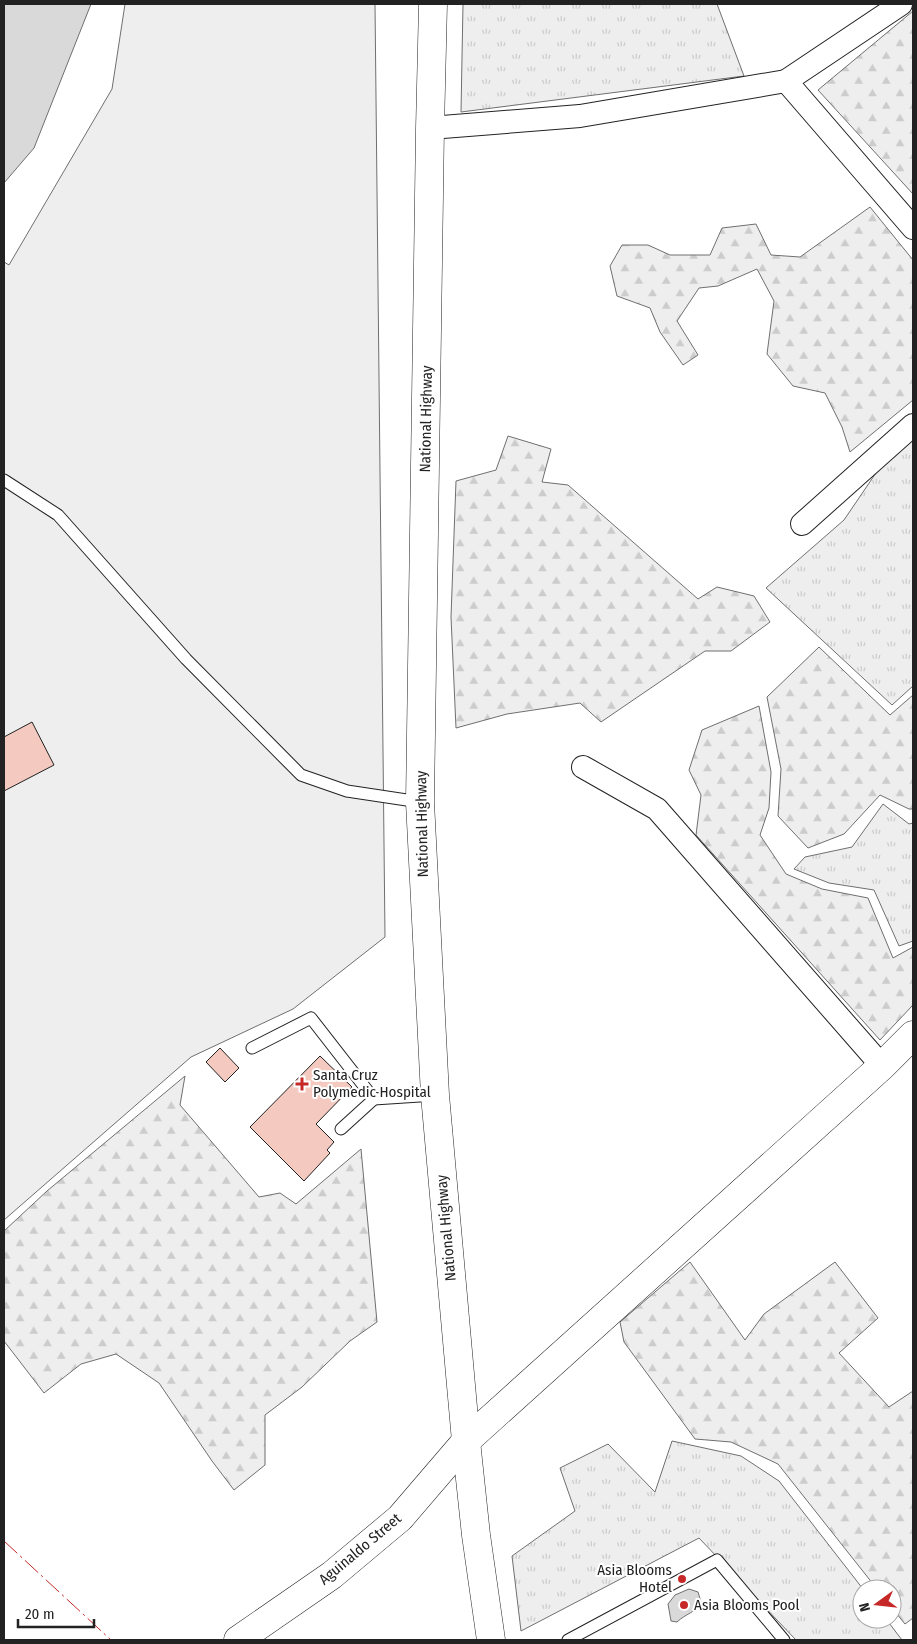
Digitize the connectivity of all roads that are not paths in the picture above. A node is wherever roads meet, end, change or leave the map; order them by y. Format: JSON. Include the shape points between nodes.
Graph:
{"nodes":[{"id":1,"x":433,"y":4,"type":"edge"},
{"id":2,"x":901,"y":4,"type":"edge"},
{"id":3,"x":786,"y":81,"type":"junction"},
{"id":4,"x":430,"y":128,"type":"junction"},
{"id":5,"x":913,"y":228,"type":"edge"},
{"id":6,"x":913,"y":425,"type":"edge"},
{"id":7,"x":4,"y":480,"type":"edge"},
{"id":8,"x":802,"y":524,"type":"dead end"},
{"id":9,"x":583,"y":767,"type":"dead end"},
{"id":10,"x":420,"y":802,"type":"junction"},
{"id":11,"x":913,"y":1035,"type":"edge"},
{"id":12,"x":252,"y":1048,"type":"dead end"},
{"id":13,"x":882,"y":1066,"type":"junction"},
{"id":14,"x":435,"y":1095,"type":"junction"},
{"id":15,"x":374,"y":1099,"type":"junction"},
{"id":16,"x":341,"y":1129,"type":"dead end"},
{"id":17,"x":466,"y":1441,"type":"junction"},
{"id":18,"x":238,"y":1640,"type":"edge"},
{"id":19,"x":491,"y":1640,"type":"edge"},
{"id":20,"x":568,"y":1640,"type":"edge"},
{"id":21,"x":784,"y":1640,"type":"edge"}],
"edges":[{"from":1,"to":4,"type":"main road","name":"National Highway"},
{"from":2,"to":3,"type":"street"},
{"from":3,"to":4,"type":"street","via":[[580,116]]},
{"from":3,"to":5,"type":"street"},
{"from":4,"to":10,"type":"main road","name":"National Highway"},
{"from":6,"to":8,"type":"street"},
{"from":7,"to":10,"type":"lane","via":[[58,515],[186,659],[301,775],[347,791]]},
{"from":9,"to":13,"type":"street","via":[[657,809]]},
{"from":10,"to":14,"type":"main road","name":"National Highway"},
{"from":11,"to":13,"type":"main road","name":"Aguinaldo Street"},
{"from":12,"to":15,"type":"lane","via":[[311,1018]]},
{"from":13,"to":17,"type":"main road","name":"Aguinaldo Street"},
{"from":14,"to":15,"type":"lane"},
{"from":14,"to":17,"type":"main road","name":"National Highway"},
{"from":15,"to":16,"type":"lane"},
{"from":17,"to":18,"type":"main road","name":"Aguinaldo Street","via":[[400,1518],[332,1575]]},
{"from":17,"to":19,"type":"main road","name":"National Highway"},
{"from":20,"to":21,"type":"lane","via":[[716,1560]]}]}
